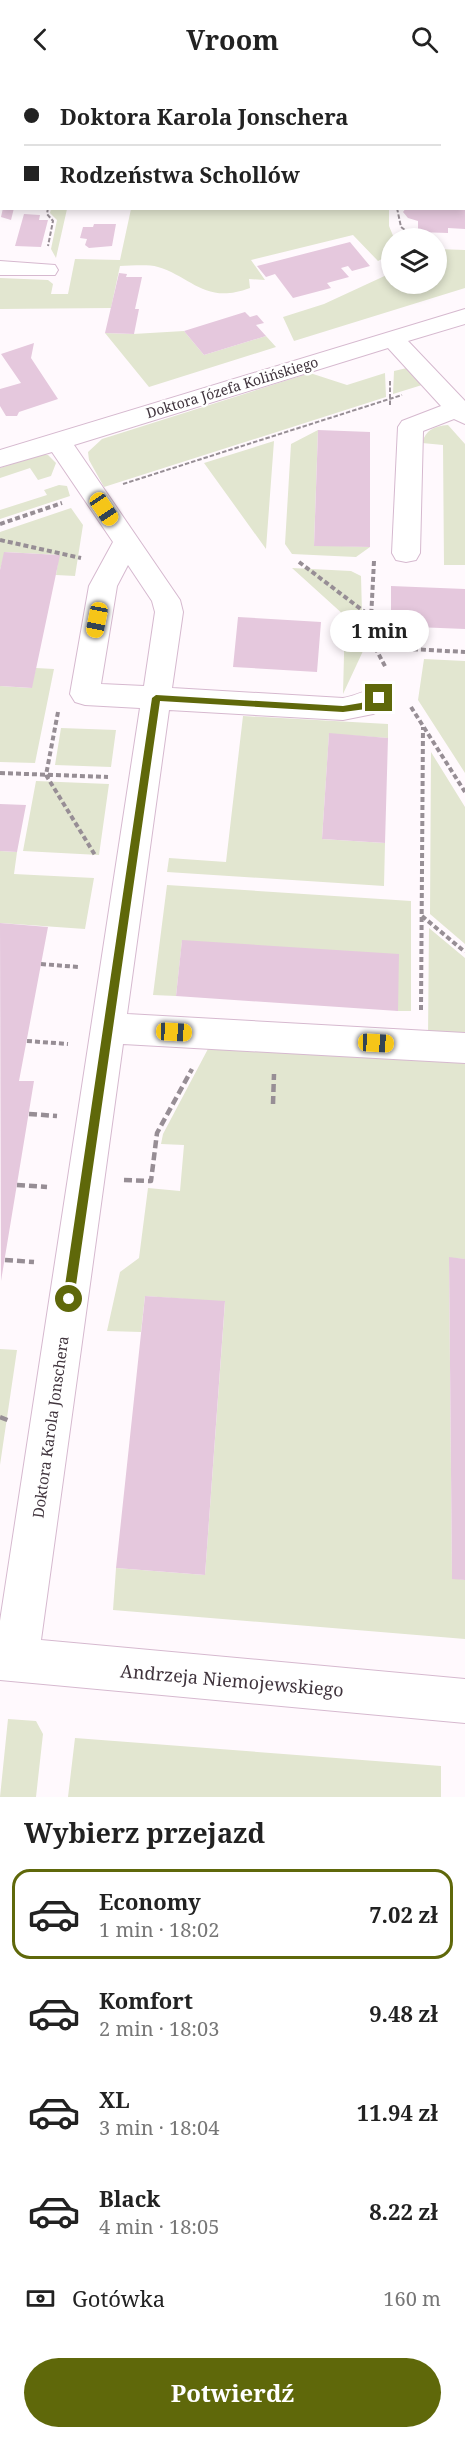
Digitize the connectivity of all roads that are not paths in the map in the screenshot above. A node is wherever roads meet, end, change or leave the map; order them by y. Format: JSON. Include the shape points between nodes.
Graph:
{"nodes":[{"id":1,"x":47,"y":260,"type":"road end"},
{"id":2,"x":0,"y":268,"type":"edge"},
{"id":3,"x":465,"y":316,"type":"edge"},
{"id":4,"x":392,"y":338,"type":"junction"},
{"id":5,"x":462,"y":412,"type":"edge"},
{"id":6,"x":58,"y":441,"type":"junction"},
{"id":7,"x":0,"y":459,"type":"edge"},
{"id":8,"x":126,"y":542,"type":"junction"},
{"id":9,"x":406,"y":553,"type":"dead end"},
{"id":10,"x":156,"y":698,"type":"junction"},
{"id":11,"x":379,"y":698,"type":"dead end"},
{"id":12,"x":108,"y":1028,"type":"junction"},
{"id":13,"x":465,"y":1048,"type":"edge"},
{"id":14,"x":8,"y":1659,"type":"edge"},
{"id":15,"x":465,"y":1701,"type":"edge"}],
"edges":[{"from":1,"to":2,"type":"street"},
{"from":3,"to":4,"type":"street","name":"Doktora Józefa Kolińskiego"},
{"from":4,"to":5,"type":"street"},
{"from":4,"to":6,"type":"street","name":"Doktora Józefa Kolińskiego"},
{"from":5,"to":9,"type":"street","via":[[411,427]]},
{"from":6,"to":7,"type":"street","name":"Doktora Józefa Kolińskiego"},
{"from":6,"to":8,"type":"street","name":"Doktora Karola Jonschera"},
{"from":8,"to":10,"type":"street","name":"Doktora Karola Jonschera","via":[[166,600],[169,612]]},
{"from":8,"to":10,"type":"street","via":[[103,586],[85,694]]},
{"from":10,"to":11,"type":"street","via":[[343,709]]},
{"from":10,"to":12,"type":"street","name":"Doktora Karola Jonschera"},
{"from":12,"to":13,"type":"street"},
{"from":12,"to":14,"type":"street","name":"Doktora Karola Jonschera"},
{"from":14,"to":15,"type":"street","name":"Andrzeja Niemojewskiego"}]}
